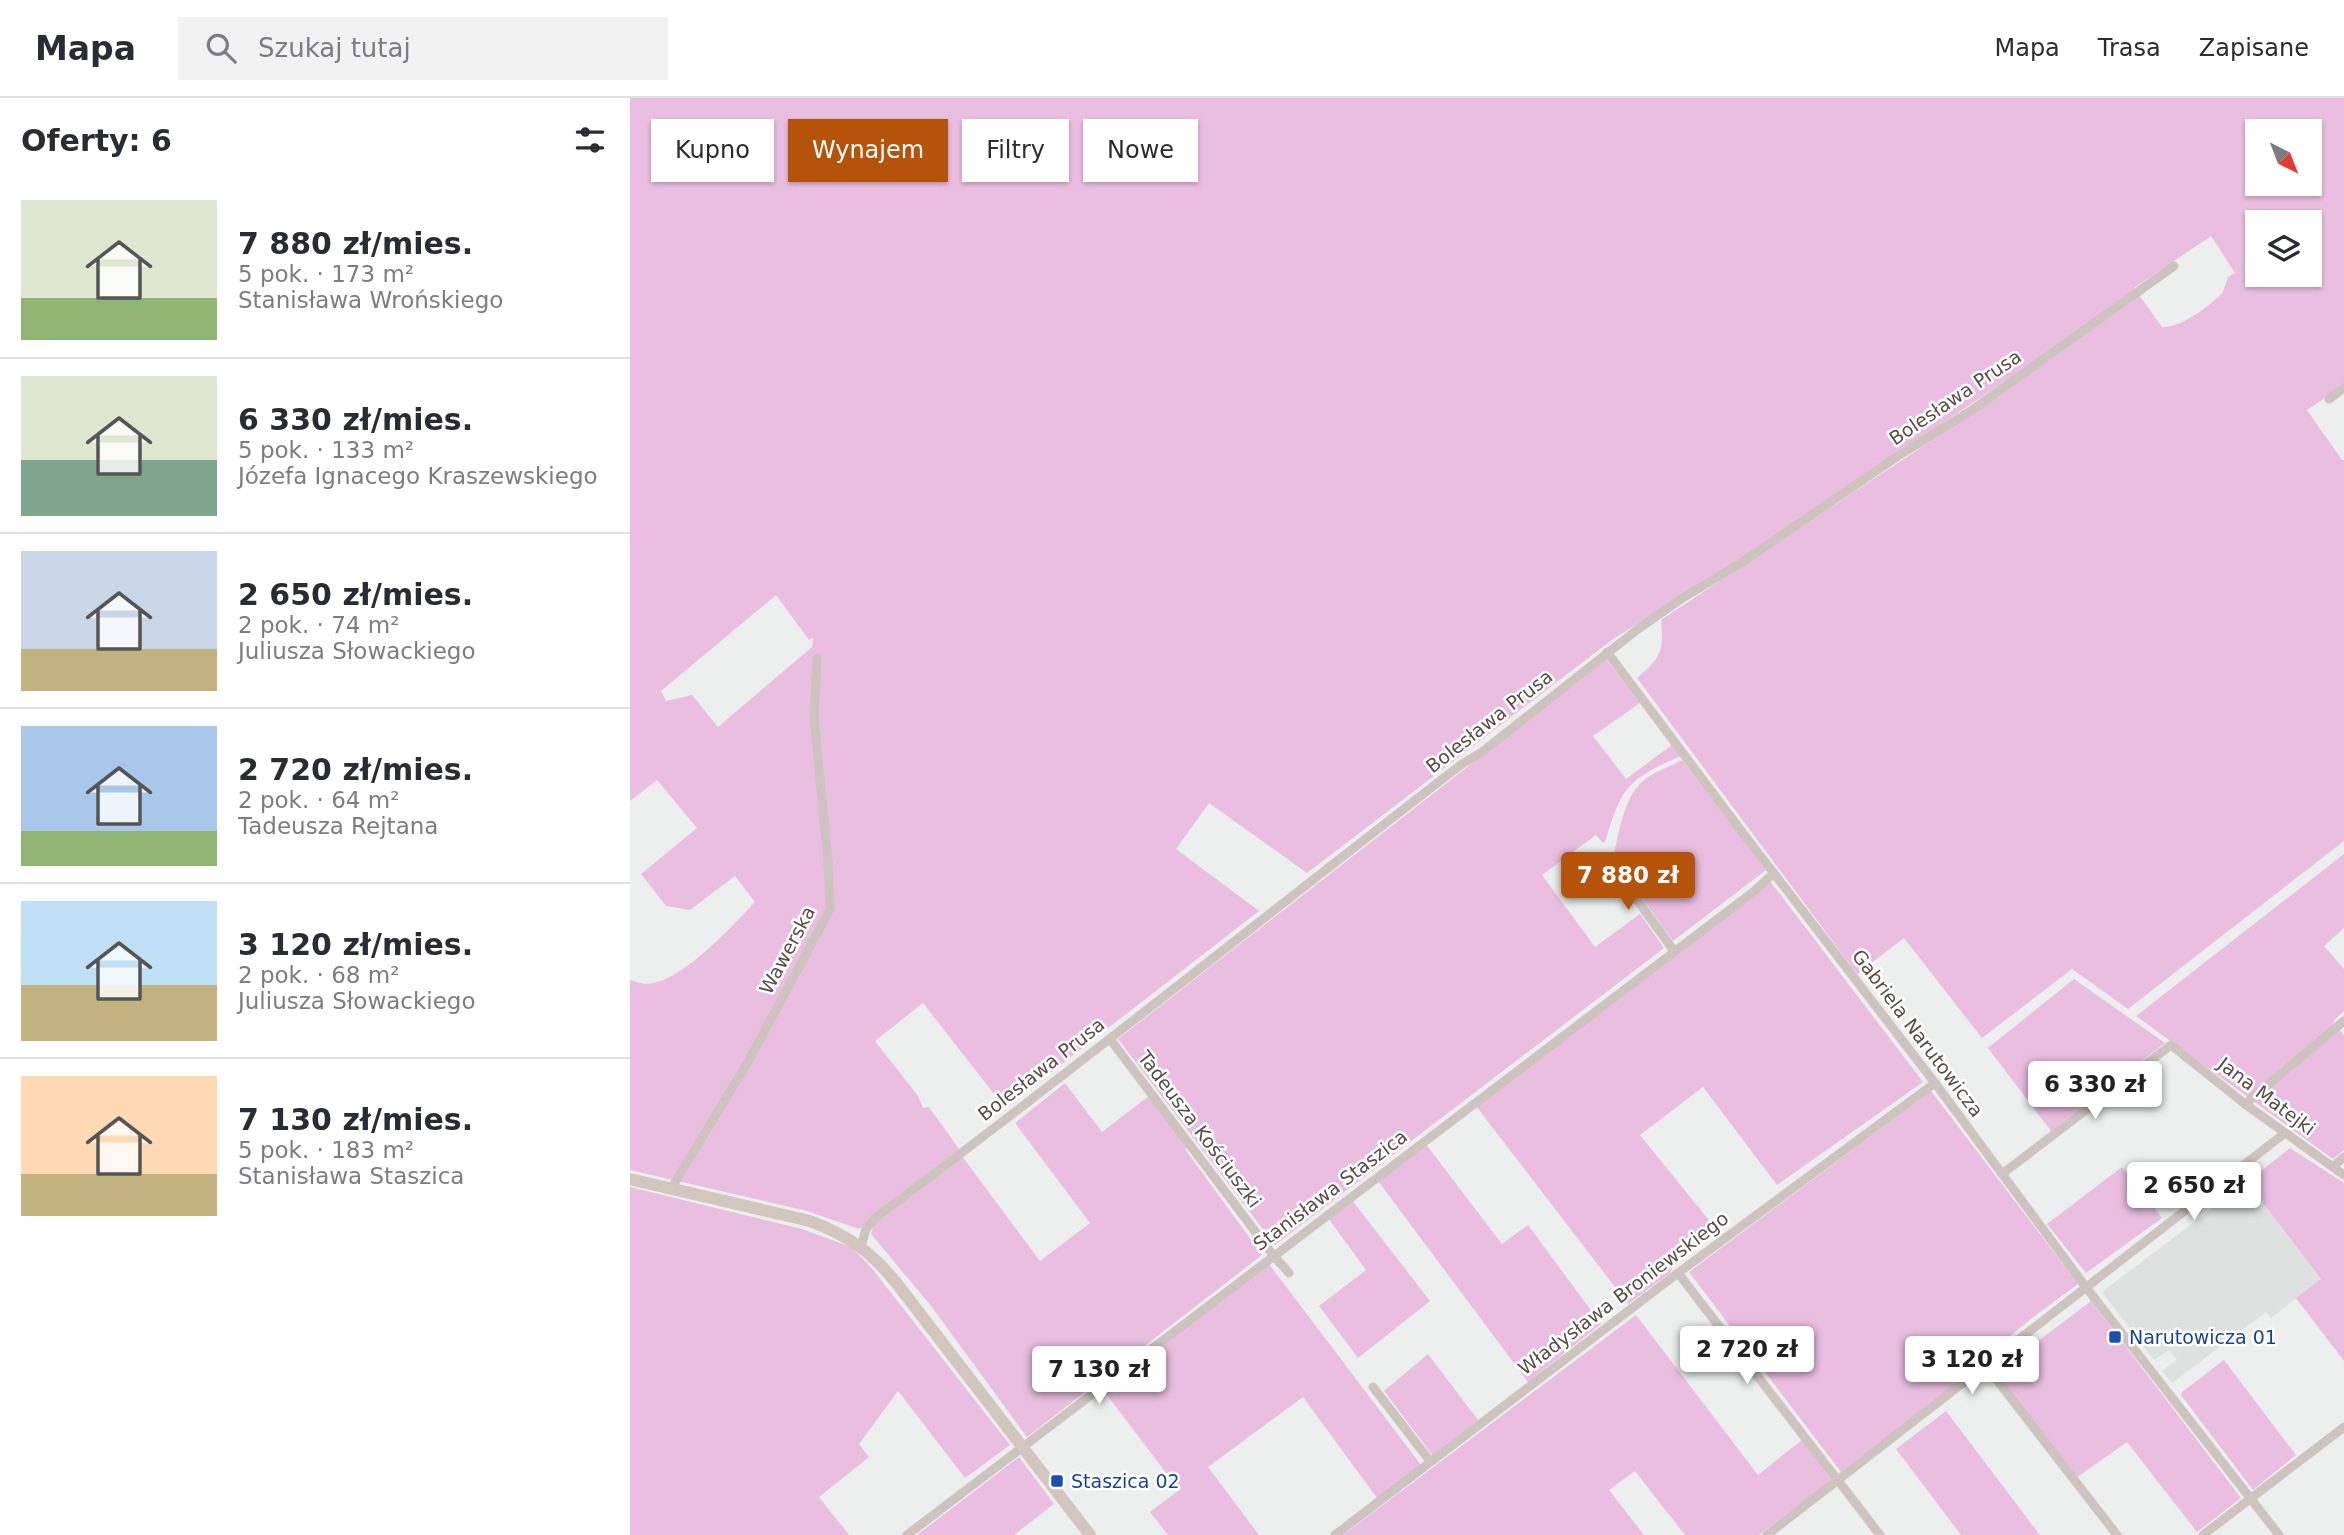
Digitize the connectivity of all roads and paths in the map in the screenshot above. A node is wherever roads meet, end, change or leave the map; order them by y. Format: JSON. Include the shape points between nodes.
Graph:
{"nodes":[{"id":1,"x":2174,"y":266,"type":"dead end"},
{"id":2,"x":2344,"y":388,"type":"edge"},
{"id":3,"x":2329,"y":399,"type":"dead end"},
{"id":4,"x":1608,"y":652,"type":"junction"},
{"id":5,"x":817,"y":658,"type":"dead end"},
{"id":6,"x":1606,"y":857,"type":"dead end"},
{"id":7,"x":1774,"y":873,"type":"junction"},
{"id":8,"x":1674,"y":950,"type":"junction"},
{"id":9,"x":2344,"y":1021,"type":"edge"},
{"id":10,"x":1110,"y":1039,"type":"junction"},
{"id":11,"x":1935,"y":1083,"type":"junction"},
{"id":12,"x":2245,"y":1104,"type":"junction"},
{"id":13,"x":2284,"y":1133,"type":"junction"},
{"id":14,"x":2344,"y":1157,"type":"edge"},
{"id":15,"x":2333,"y":1167,"type":"junction"},
{"id":16,"x":2003,"y":1174,"type":"junction"},
{"id":17,"x":2344,"y":1175,"type":"edge"},
{"id":18,"x":630,"y":1180,"type":"edge"},
{"id":19,"x":671,"y":1189,"type":"junction"},
{"id":20,"x":861,"y":1246,"type":"junction"},
{"id":21,"x":1273,"y":1255,"type":"junction"},
{"id":22,"x":1289,"y":1273,"type":"dead end"},
{"id":23,"x":1678,"y":1273,"type":"junction"},
{"id":24,"x":2085,"y":1286,"type":"junction"},
{"id":25,"x":1986,"y":1366,"type":"junction"},
{"id":26,"x":1373,"y":1387,"type":"dead end"},
{"id":27,"x":2344,"y":1427,"type":"edge"},
{"id":28,"x":1022,"y":1446,"type":"junction"},
{"id":29,"x":1430,"y":1461,"type":"junction"},
{"id":30,"x":1839,"y":1480,"type":"junction"},
{"id":31,"x":2251,"y":1498,"type":"junction"},
{"id":32,"x":907,"y":1535,"type":"edge"},
{"id":33,"x":1090,"y":1535,"type":"edge"},
{"id":34,"x":1335,"y":1535,"type":"edge"},
{"id":35,"x":1767,"y":1535,"type":"edge"},
{"id":36,"x":1880,"y":1535,"type":"edge"},
{"id":37,"x":2117,"y":1535,"type":"edge"},
{"id":38,"x":2203,"y":1535,"type":"edge"},
{"id":39,"x":2279,"y":1535,"type":"edge"}],
"edges":[{"from":1,"to":4,"type":"street","name":"Bolesława Prusa","via":[[1972,410],[1681,599]]},
{"from":2,"to":3,"type":"street"},
{"from":4,"to":7,"type":"street","name":"Gabriela Narutowicza"},
{"from":4,"to":10,"type":"street","name":"Bolesława Prusa"},
{"from":5,"to":19,"type":"street","name":"Wawerska","via":[[814,717],[830,909],[749,1060]]},
{"from":6,"to":8,"type":"street"},
{"from":7,"to":8,"type":"street","name":"Stanisława Staszica"},
{"from":7,"to":11,"type":"street","name":"Gabriela Narutowicza"},
{"from":8,"to":21,"type":"street","name":"Stanisława Staszica"},
{"from":9,"to":12,"type":"street"},
{"from":10,"to":20,"type":"street","name":"Bolesława Prusa","via":[[875,1218]]},
{"from":10,"to":21,"type":"street","name":"Tadeusza Kościuszki"},
{"from":11,"to":16,"type":"street","name":"Gabriela Narutowicza"},
{"from":11,"to":23,"type":"street","name":"Władysława Broniewskiego"},
{"from":12,"to":13,"type":"street","name":"Jana Matejki"},
{"from":12,"to":16,"type":"street","name":"Jana Matejki","via":[[2169,1045]]},
{"from":13,"to":15,"type":"street","name":"Jana Matejki"},
{"from":13,"to":24,"type":"street"},
{"from":14,"to":15,"type":"street"},
{"from":15,"to":17,"type":"street","name":"Jana Matejki"},
{"from":16,"to":24,"type":"street","name":"Gabriela Narutowicza"},
{"from":18,"to":19,"type":"street"},
{"from":19,"to":20,"type":"street","via":[[810,1221]]},
{"from":20,"to":28,"type":"street","via":[[898,1284]]},
{"from":21,"to":22,"type":"street","name":"Tadeusza Kościuszki"},
{"from":21,"to":28,"type":"street","name":"Stanisława Staszica"},
{"from":23,"to":29,"type":"street","name":"Władysława Broniewskiego"},
{"from":23,"to":30,"type":"street"},
{"from":24,"to":25,"type":"street"},
{"from":24,"to":31,"type":"street","name":"Gabriela Narutowicza"},
{"from":25,"to":30,"type":"street"},
{"from":25,"to":37,"type":"street"},
{"from":26,"to":29,"type":"street"},
{"from":27,"to":31,"type":"street"},
{"from":28,"to":32,"type":"street","name":"Stanisława Staszica"},
{"from":28,"to":33,"type":"street"},
{"from":29,"to":34,"type":"street","name":"Władysława Broniewskiego"},
{"from":30,"to":35,"type":"street"},
{"from":30,"to":36,"type":"street"},
{"from":31,"to":38,"type":"street"},
{"from":31,"to":39,"type":"street","name":"Gabriela Narutowicza"}]}
